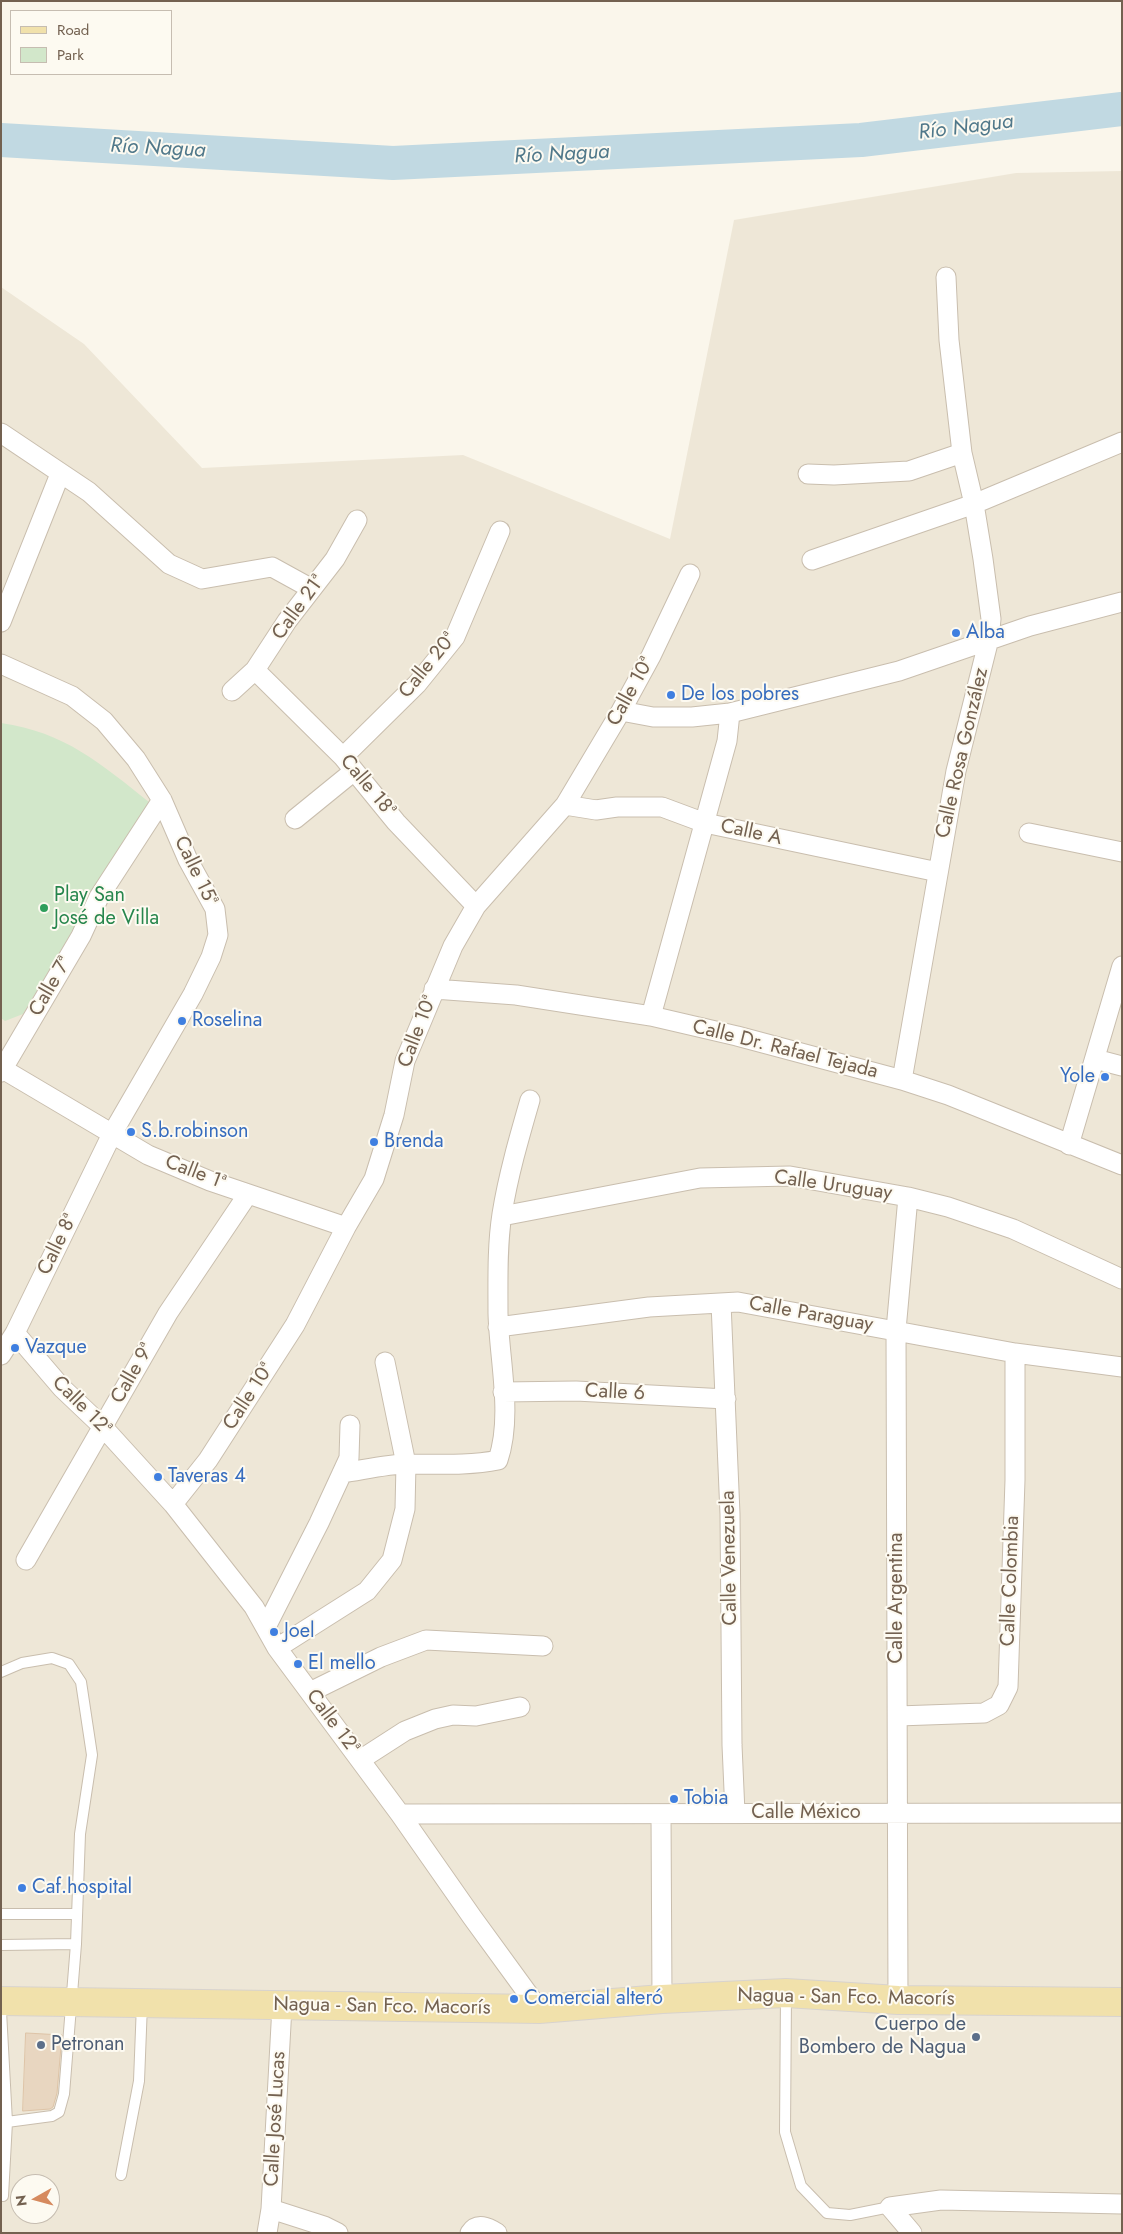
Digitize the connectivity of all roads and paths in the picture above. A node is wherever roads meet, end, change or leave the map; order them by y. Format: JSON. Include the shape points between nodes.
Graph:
{"nodes":[{"id":1,"x":946,"y":277,"type":"dead end"},
{"id":2,"x":1,"y":433,"type":"edge"},
{"id":3,"x":1122,"y":442,"type":"edge"},
{"id":4,"x":962,"y":453,"type":"junction"},
{"id":5,"x":60,"y":474,"type":"junction"},
{"id":6,"x":808,"y":474,"type":"dead end"},
{"id":7,"x":974,"y":504,"type":"junction"},
{"id":8,"x":357,"y":520,"type":"dead end"},
{"id":9,"x":500,"y":531,"type":"dead end"},
{"id":10,"x":812,"y":560,"type":"dead end"},
{"id":11,"x":690,"y":574,"type":"dead end"},
{"id":12,"x":312,"y":589,"type":"junction"},
{"id":13,"x":1122,"y":602,"type":"edge"},
{"id":14,"x":1,"y":622,"type":"edge"},
{"id":15,"x":989,"y":639,"type":"junction"},
{"id":16,"x":1,"y":664,"type":"edge"},
{"id":17,"x":255,"y":670,"type":"junction"},
{"id":18,"x":232,"y":691,"type":"dead end"},
{"id":19,"x":621,"y":711,"type":"junction"},
{"id":20,"x":730,"y":713,"type":"junction"},
{"id":21,"x":349,"y":764,"type":"junction"},
{"id":22,"x":162,"y":800,"type":"junction"},
{"id":23,"x":565,"y":805,"type":"junction"},
{"id":24,"x":294,"y":819,"type":"dead end"},
{"id":25,"x":705,"y":823,"type":"junction"},
{"id":26,"x":1029,"y":832,"type":"dead end"},
{"id":27,"x":1122,"y":852,"type":"edge"},
{"id":28,"x":938,"y":872,"type":"junction"},
{"id":29,"x":476,"y":906,"type":"junction"},
{"id":30,"x":1122,"y":966,"type":"edge"},
{"id":31,"x":434,"y":989,"type":"junction"},
{"id":32,"x":651,"y":1016,"type":"junction"},
{"id":33,"x":1095,"y":1059,"type":"junction"},
{"id":34,"x":1122,"y":1066,"type":"edge"},
{"id":35,"x":2,"y":1070,"type":"edge"},
{"id":36,"x":902,"y":1080,"type":"junction"},
{"id":37,"x":530,"y":1100,"type":"dead end"},
{"id":38,"x":112,"y":1134,"type":"junction"},
{"id":39,"x":1069,"y":1145,"type":"junction"},
{"id":40,"x":1122,"y":1166,"type":"edge"},
{"id":41,"x":248,"y":1194,"type":"junction"},
{"id":42,"x":908,"y":1197,"type":"junction"},
{"id":43,"x":502,"y":1216,"type":"junction"},
{"id":44,"x":346,"y":1227,"type":"junction"},
{"id":45,"x":1122,"y":1279,"type":"edge"},
{"id":46,"x":721,"y":1303,"type":"junction"},
{"id":47,"x":498,"y":1327,"type":"junction"},
{"id":48,"x":896,"y":1330,"type":"junction"},
{"id":49,"x":15,"y":1333,"type":"junction"},
{"id":50,"x":1015,"y":1353,"type":"junction"},
{"id":51,"x":1,"y":1355,"type":"edge"},
{"id":52,"x":385,"y":1362,"type":"dead end"},
{"id":53,"x":1122,"y":1367,"type":"edge"},
{"id":54,"x":504,"y":1392,"type":"junction"},
{"id":55,"x":726,"y":1399,"type":"junction"},
{"id":56,"x":350,"y":1425,"type":"dead end"},
{"id":57,"x":102,"y":1426,"type":"junction"},
{"id":58,"x":406,"y":1464,"type":"junction"},
{"id":59,"x":342,"y":1474,"type":"junction"},
{"id":60,"x":173,"y":1504,"type":"junction"},
{"id":61,"x":26,"y":1560,"type":"dead end"},
{"id":62,"x":266,"y":1627,"type":"junction"},
{"id":63,"x":543,"y":1646,"type":"dead end"},
{"id":64,"x":277,"y":1648,"type":"junction"},
{"id":65,"x":1,"y":1672,"type":"edge"},
{"id":66,"x":310,"y":1692,"type":"junction"},
{"id":67,"x":520,"y":1707,"type":"dead end"},
{"id":68,"x":898,"y":1716,"type":"junction"},
{"id":69,"x":360,"y":1760,"type":"junction"},
{"id":70,"x":735,"y":1813,"type":"junction"},
{"id":71,"x":897,"y":1813,"type":"junction"},
{"id":72,"x":1122,"y":1813,"type":"edge"},
{"id":73,"x":400,"y":1814,"type":"junction"},
{"id":74,"x":661,"y":1814,"type":"junction"},
{"id":75,"x":1,"y":1914,"type":"edge"},
{"id":76,"x":77,"y":1914,"type":"junction"},
{"id":77,"x":76,"y":1944,"type":"junction"},
{"id":78,"x":1,"y":1945,"type":"edge"},
{"id":79,"x":786,"y":1993,"type":"junction"},
{"id":80,"x":662,"y":1999,"type":"junction"},
{"id":81,"x":898,"y":2000,"type":"junction"},
{"id":82,"x":1,"y":2001,"type":"edge"},
{"id":83,"x":72,"y":2002,"type":"junction"},
{"id":84,"x":1122,"y":2002,"type":"edge"},
{"id":85,"x":142,"y":2003,"type":"junction"},
{"id":86,"x":282,"y":2006,"type":"junction"},
{"id":87,"x":539,"y":2009,"type":"junction"},
{"id":88,"x":1,"y":2011,"type":"edge"},
{"id":89,"x":8,"y":2122,"type":"junction"},
{"id":90,"x":121,"y":2175,"type":"dead end"},
{"id":91,"x":3,"y":2196,"type":"dead end"},
{"id":92,"x":1122,"y":2204,"type":"edge"},
{"id":93,"x":890,"y":2207,"type":"junction"},
{"id":94,"x":271,"y":2209,"type":"junction"},
{"id":95,"x":267,"y":2233,"type":"edge"},
{"id":96,"x":338,"y":2233,"type":"edge"},
{"id":97,"x":470,"y":2233,"type":"edge"},
{"id":98,"x":497,"y":2233,"type":"edge"},
{"id":99,"x":912,"y":2233,"type":"edge"}],
"edges":[{"from":1,"to":4,"type":"street","name":"Calle Rosa González","via":[[949,340]]},
{"from":2,"to":5,"type":"street"},
{"from":3,"to":7,"type":"street"},
{"from":4,"to":6,"type":"street","via":[[909,471]]},
{"from":4,"to":7,"type":"street","name":"Calle Rosa González"},
{"from":5,"to":12,"type":"street","via":[[89,492],[169,564],[202,579],[272,567]]},
{"from":5,"to":14,"type":"street"},
{"from":7,"to":10,"type":"street"},
{"from":7,"to":15,"type":"street","name":"Calle Rosa González","via":[[991,619]]},
{"from":8,"to":12,"type":"street","name":"Calle 21ª","via":[[335,560]]},
{"from":9,"to":21,"type":"street","name":"Calle 20ª","via":[[455,637]]},
{"from":11,"to":19,"type":"street","name":"Calle 10ª"},
{"from":12,"to":17,"type":"street","name":"Calle 21ª"},
{"from":13,"to":15,"type":"street"},
{"from":15,"to":20,"type":"street","via":[[898,671]]},
{"from":15,"to":28,"type":"street","name":"Calle Rosa González","via":[[956,771]]},
{"from":16,"to":22,"type":"street","name":"Calle 15ª","via":[[72,696],[104,721],[136,760]]},
{"from":17,"to":18,"type":"street","name":"Calle 21ª"},
{"from":17,"to":21,"type":"street","name":"Calle 18ª"},
{"from":19,"to":20,"type":"street","via":[[653,717]]},
{"from":19,"to":23,"type":"street","name":"Calle 10ª"},
{"from":20,"to":25,"type":"street","via":[[728,741]]},
{"from":21,"to":24,"type":"street","name":"Calle 20ª"},
{"from":21,"to":29,"type":"street","name":"Calle 18ª","via":[[396,822]]},
{"from":22,"to":35,"type":"street","name":"Calle 7ª","via":[[98,897],[81,936]]},
{"from":22,"to":38,"type":"street","name":"Calle 15ª","via":[[188,860],[215,909],[218,935],[193,994]]},
{"from":23,"to":25,"type":"street","name":"Calle A","via":[[596,810],[662,807]]},
{"from":23,"to":29,"type":"street","name":"Calle 10ª"},
{"from":25,"to":28,"type":"street","name":"Calle A"},
{"from":25,"to":32,"type":"street"},
{"from":26,"to":27,"type":"street"},
{"from":28,"to":36,"type":"street","name":"Calle Rosa González"},
{"from":29,"to":31,"type":"street","name":"Calle 10ª"},
{"from":30,"to":33,"type":"street"},
{"from":31,"to":32,"type":"street","name":"Calle Dr. Rafael Tejada","via":[[516,995]]},
{"from":31,"to":44,"type":"street","name":"Calle 10ª","via":[[405,1061],[394,1115],[374,1179]]},
{"from":32,"to":36,"type":"street","name":"Calle Dr. Rafael Tejada"},
{"from":33,"to":34,"type":"street"},
{"from":33,"to":39,"type":"street"},
{"from":35,"to":38,"type":"street","name":"Calle 1ª"},
{"from":36,"to":39,"type":"street","name":"Calle Dr. Rafael Tejada","via":[[948,1095]]},
{"from":37,"to":43,"type":"street"},
{"from":38,"to":41,"type":"street","name":"Calle 1ª","via":[[148,1155]]},
{"from":38,"to":49,"type":"street","name":"Calle 8ª"},
{"from":39,"to":40,"type":"street","name":"Calle Dr. Rafael Tejada"},
{"from":41,"to":44,"type":"street","name":"Calle 1ª"},
{"from":41,"to":57,"type":"street","name":"Calle 9ª","via":[[168,1313]]},
{"from":42,"to":43,"type":"street","name":"Calle Uruguay","via":[[790,1176],[700,1178]]},
{"from":42,"to":45,"type":"street","name":"Calle Uruguay","via":[[1013,1229]]},
{"from":42,"to":48,"type":"street","name":"Calle Argentina"},
{"from":43,"to":47,"type":"street"},
{"from":44,"to":60,"type":"street","name":"Calle 10ª","via":[[295,1326],[208,1460]]},
{"from":46,"to":47,"type":"street","name":"Calle Paraguay","via":[[648,1307]]},
{"from":46,"to":48,"type":"street","name":"Calle Paraguay","via":[[765,1306]]},
{"from":46,"to":55,"type":"street","name":"Calle Venezuela"},
{"from":47,"to":54,"type":"street"},
{"from":48,"to":50,"type":"street","name":"Calle Paraguay"},
{"from":48,"to":68,"type":"street","name":"Calle Argentina"},
{"from":49,"to":51,"type":"street","name":"Calle 8ª"},
{"from":49,"to":57,"type":"street","name":"Calle 12ª","via":[[62,1388]]},
{"from":50,"to":53,"type":"street","name":"Calle Paraguay"},
{"from":50,"to":68,"type":"street","name":"Calle Colombia","via":[[1015,1480],[1008,1687],[999,1705],[984,1713]]},
{"from":52,"to":58,"type":"street"},
{"from":54,"to":55,"type":"street","name":"Calle 6","via":[[576,1391]]},
{"from":54,"to":58,"type":"street","via":[[504,1443],[498,1460]]},
{"from":55,"to":70,"type":"street","name":"Calle Venezuela"},
{"from":56,"to":59,"type":"street","via":[[349,1458]]},
{"from":57,"to":60,"type":"street","name":"Calle 12ª"},
{"from":57,"to":61,"type":"street","name":"Calle 9ª"},
{"from":58,"to":59,"type":"street"},
{"from":58,"to":64,"type":"street","via":[[405,1509],[392,1560],[367,1591]]},
{"from":59,"to":62,"type":"street"},
{"from":60,"to":62,"type":"street","name":"Calle 12ª"},
{"from":62,"to":64,"type":"street","name":"Calle 12ª"},
{"from":63,"to":66,"type":"street","via":[[426,1640],[381,1657]]},
{"from":64,"to":66,"type":"street","name":"Calle 12ª"},
{"from":65,"to":76,"type":"lane","via":[[22,1663],[52,1658],[69,1664],[81,1682],[92,1755],[80,1834]]},
{"from":66,"to":69,"type":"street","name":"Calle 12ª"},
{"from":67,"to":69,"type":"street","via":[[476,1716],[453,1715],[435,1719],[405,1732]]},
{"from":68,"to":71,"type":"street","name":"Calle Argentina"},
{"from":69,"to":73,"type":"street","name":"Calle 12ª"},
{"from":70,"to":71,"type":"street","name":"Calle México"},
{"from":70,"to":74,"type":"street","name":"Calle México"},
{"from":71,"to":72,"type":"street","name":"Calle México"},
{"from":71,"to":81,"type":"street","name":"Calle Argentina"},
{"from":73,"to":74,"type":"street","name":"Calle México"},
{"from":73,"to":87,"type":"street","name":"Calle 12ª"},
{"from":74,"to":80,"type":"street"},
{"from":75,"to":76,"type":"lane"},
{"from":76,"to":77,"type":"lane"},
{"from":77,"to":78,"type":"lane"},
{"from":77,"to":83,"type":"lane"},
{"from":79,"to":80,"type":"main road","name":"Nagua - San Fco. Macorís"},
{"from":79,"to":81,"type":"main road","name":"Nagua - San Fco. Macorís"},
{"from":79,"to":93,"type":"lane","via":[[785,2132],[801,2186],[826,2214],[850,2215]]},
{"from":80,"to":87,"type":"main road","name":"Nagua - San Fco. Macorís"},
{"from":81,"to":84,"type":"main road","name":"Nagua - San Fco. Macorís"},
{"from":82,"to":83,"type":"main road","name":"Nagua - San Fco. Macorís"},
{"from":83,"to":85,"type":"main road","name":"Nagua - San Fco. Macorís"},
{"from":83,"to":89,"type":"lane","via":[[64,2094],[59,2112],[52,2116]]},
{"from":85,"to":86,"type":"main road","name":"Nagua - San Fco. Macorís"},
{"from":85,"to":90,"type":"lane","via":[[139,2081]]},
{"from":86,"to":87,"type":"main road","name":"Nagua - San Fco. Macorís"},
{"from":86,"to":94,"type":"street","name":"Calle José Lucas"},
{"from":88,"to":89,"type":"lane"},
{"from":89,"to":91,"type":"lane"},
{"from":92,"to":93,"type":"street","via":[[941,2200]]},
{"from":93,"to":99,"type":"street"},
{"from":94,"to":95,"type":"street","name":"Calle José Lucas"},
{"from":94,"to":96,"type":"street"},
{"from":97,"to":98,"type":"street","via":[[477,2226],[488,2226]]}]}
